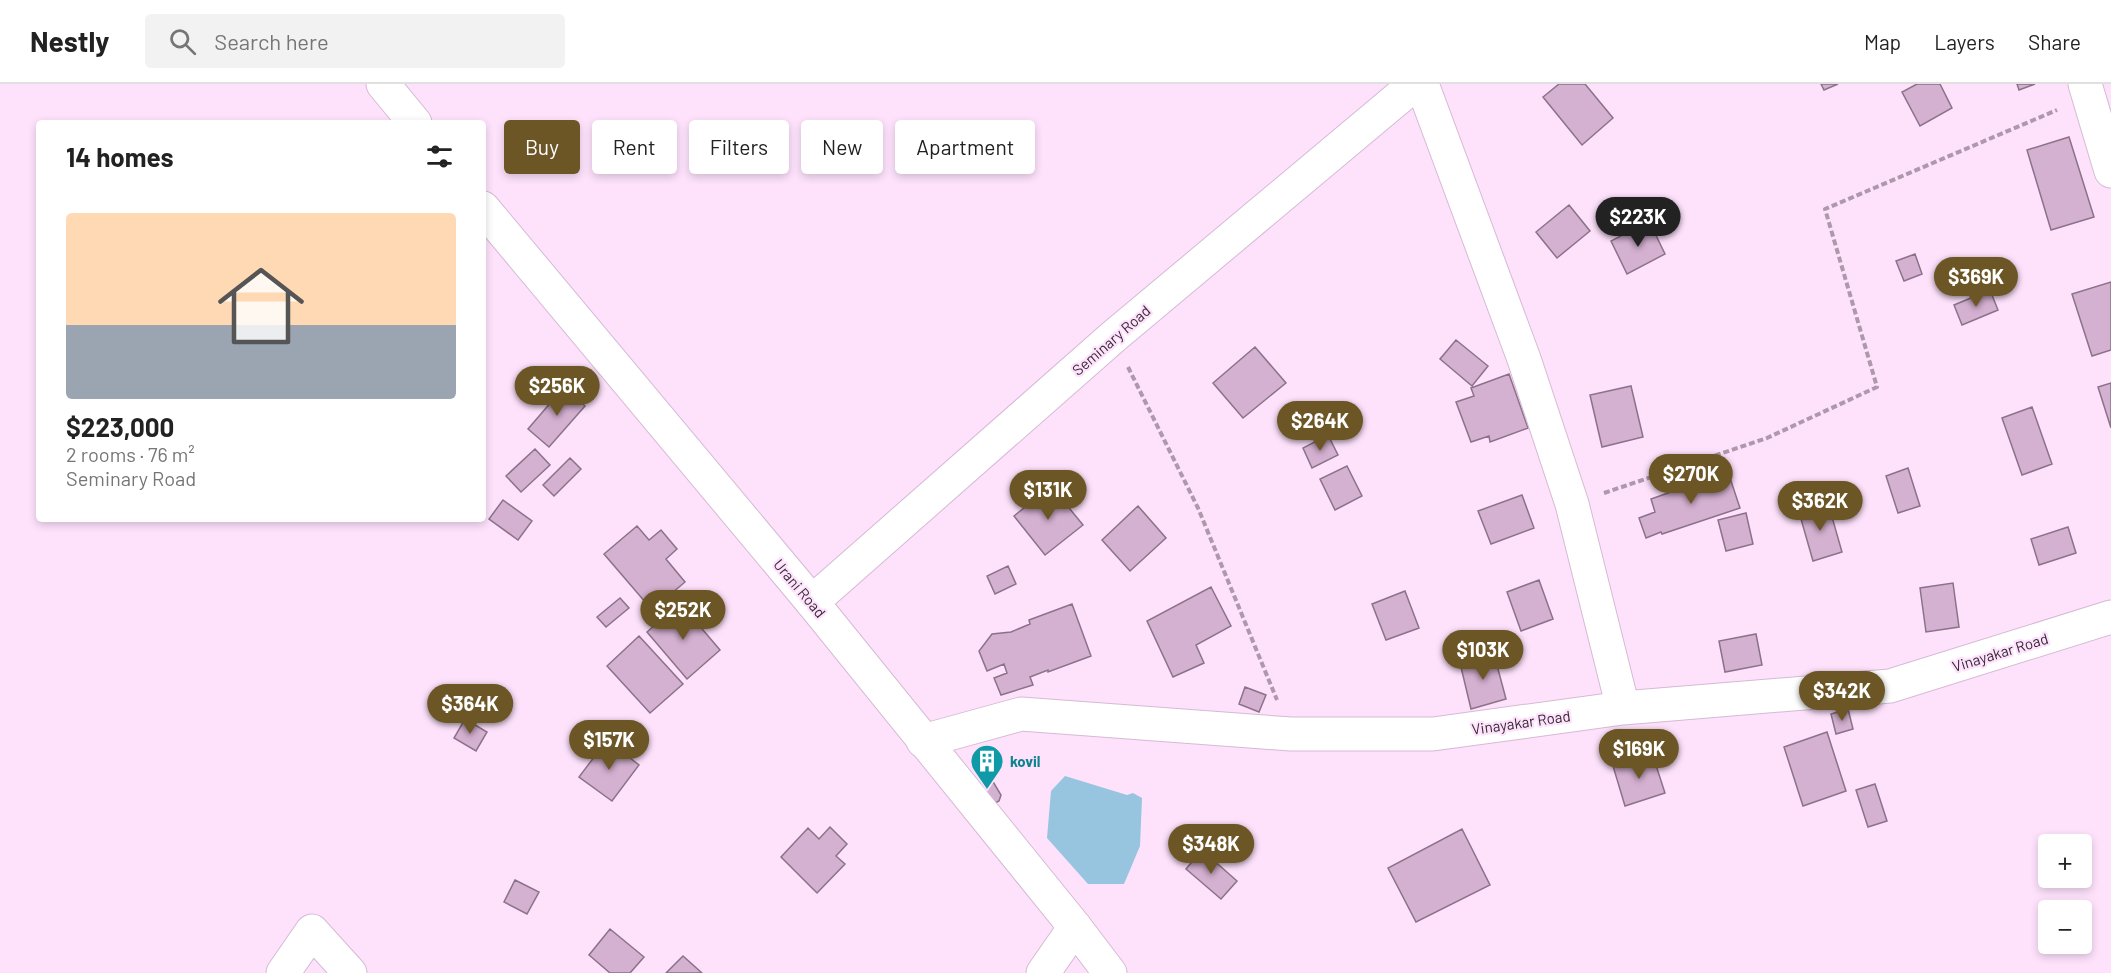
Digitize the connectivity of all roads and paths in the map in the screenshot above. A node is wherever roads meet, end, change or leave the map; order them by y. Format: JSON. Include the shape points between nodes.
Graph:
{"nodes":[{"id":1,"x":383,"y":84,"type":"edge"},
{"id":2,"x":1415,"y":84,"type":"edge"},
{"id":3,"x":1422,"y":84,"type":"edge"},
{"id":4,"x":2087,"y":90,"type":"edge"},
{"id":5,"x":413,"y":120,"type":"edge"},
{"id":6,"x":2111,"y":171,"type":"edge"},
{"id":7,"x":486,"y":212,"type":"edge"},
{"id":8,"x":1113,"y":337,"type":"junction"},
{"id":9,"x":1572,"y":504,"type":"junction"},
{"id":10,"x":812,"y":602,"type":"junction"},
{"id":11,"x":2111,"y":617,"type":"edge"},
{"id":12,"x":1623,"y":708,"type":"junction"},
{"id":13,"x":1291,"y":734,"type":"junction"},
{"id":14,"x":923,"y":741,"type":"junction"},
{"id":15,"x":1075,"y":927,"type":"junction"},
{"id":16,"x":283,"y":973,"type":"edge"},
{"id":17,"x":350,"y":973,"type":"edge"},
{"id":18,"x":1042,"y":973,"type":"edge"},
{"id":19,"x":1110,"y":973,"type":"edge"}],
"edges":[{"from":1,"to":5,"type":"street"},
{"from":2,"to":8,"type":"street","name":"Seminary Road"},
{"from":3,"to":9,"type":"street","via":[[1524,359]]},
{"from":4,"to":6,"type":"street"},
{"from":4,"to":9,"type":"path","via":[[1825,209],[1877,387],[1767,438]]},
{"from":7,"to":10,"type":"street","name":"Urani Road"},
{"from":8,"to":10,"type":"street","name":"Seminary Road"},
{"from":8,"to":13,"type":"path","via":[[1198,508]]},
{"from":9,"to":12,"type":"street"},
{"from":10,"to":14,"type":"street","name":"Urani Road"},
{"from":11,"to":12,"type":"street","name":"Vinayakar Road","via":[[1890,686]]},
{"from":12,"to":13,"type":"street","name":"Vinayakar Road","via":[[1433,734]]},
{"from":13,"to":14,"type":"street","name":"Vinayakar Road","via":[[1021,714]]},
{"from":14,"to":15,"type":"street","name":"Urani Road"},
{"from":15,"to":18,"type":"street"},
{"from":15,"to":19,"type":"street","name":"Urani Road"},
{"from":16,"to":17,"type":"street","via":[[312,931]]}]}
